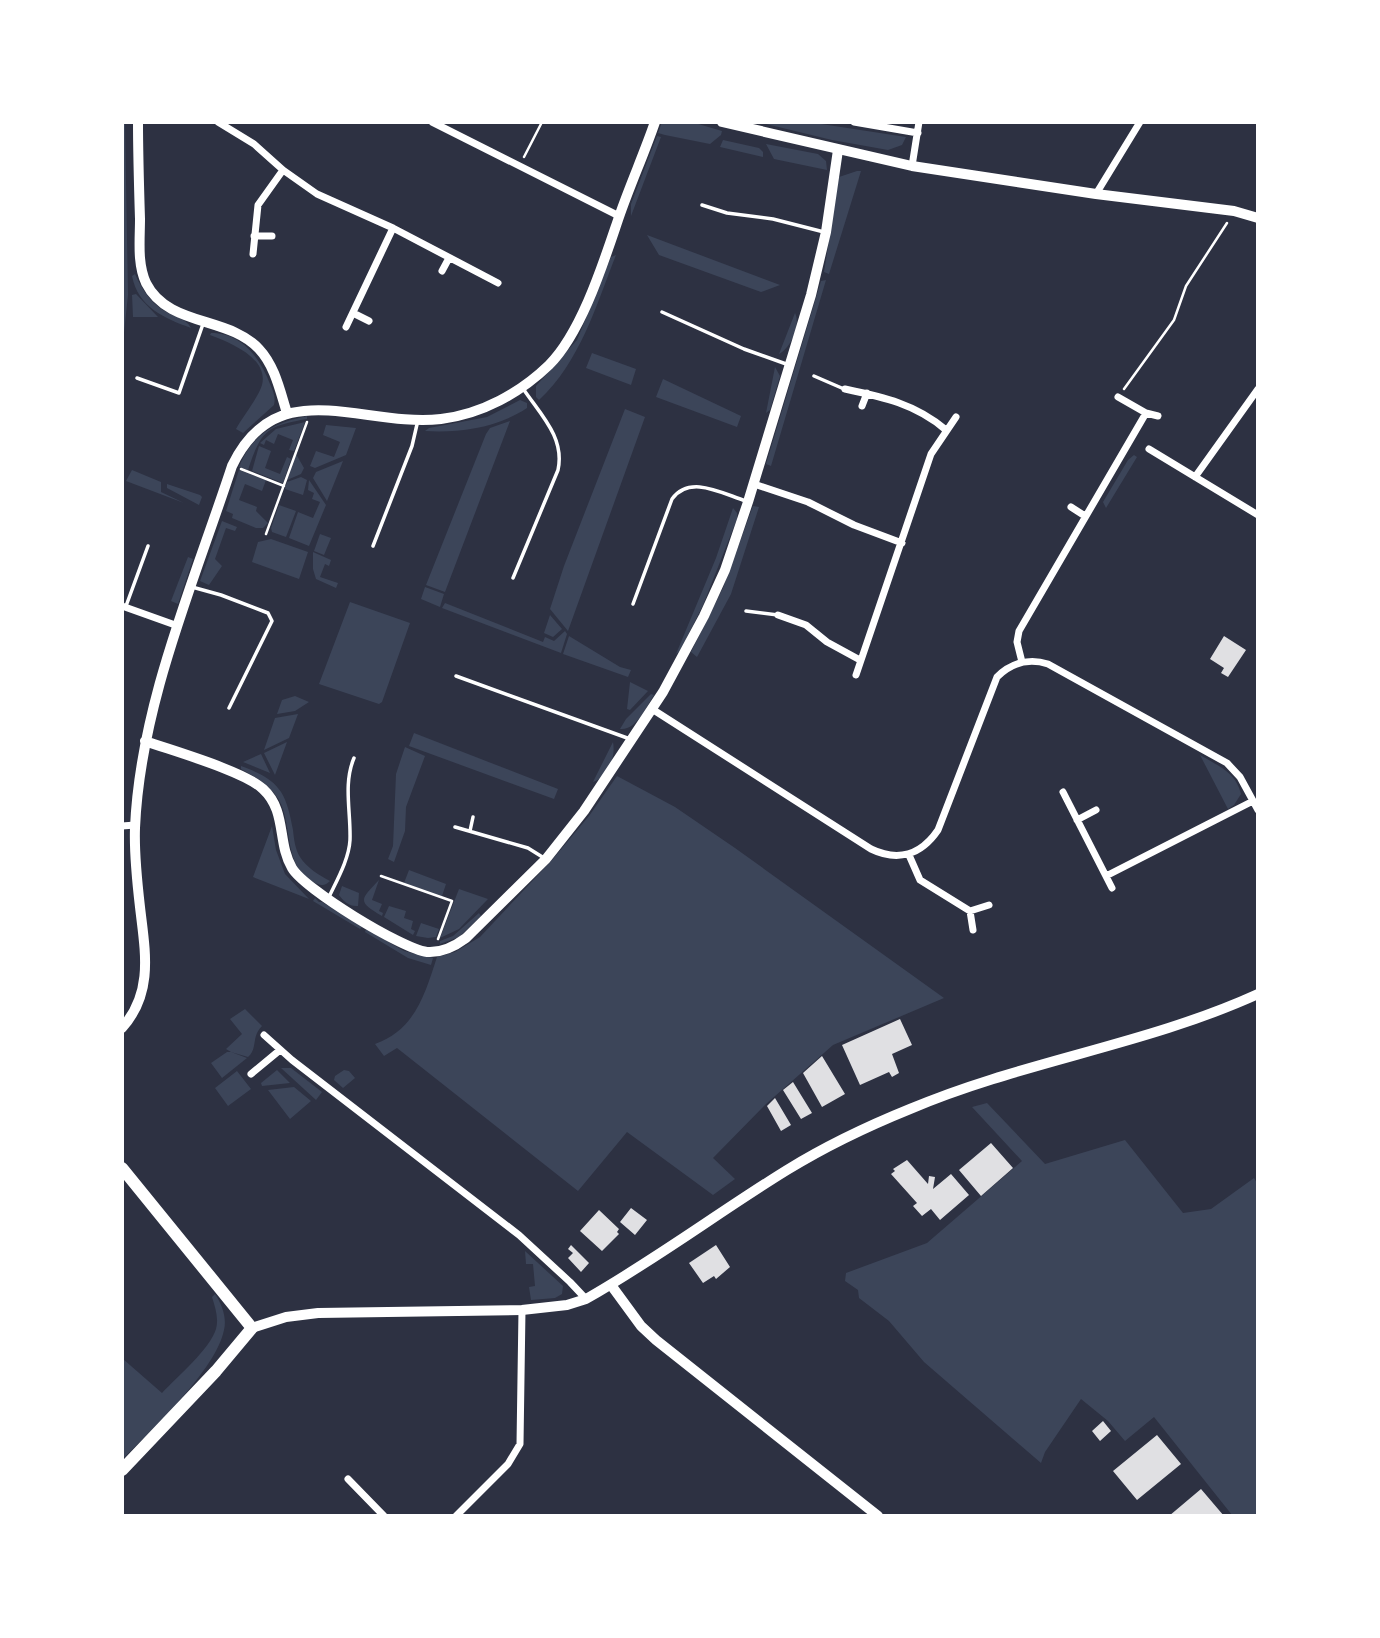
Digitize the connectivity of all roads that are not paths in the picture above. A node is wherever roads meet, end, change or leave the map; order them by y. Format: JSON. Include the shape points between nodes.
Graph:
{"nodes":[{"id":1,"x":138,"y":122,"type":"edge"},
{"id":2,"x":219,"y":122,"type":"edge"},
{"id":3,"x":432,"y":122,"type":"edge"},
{"id":4,"x":655,"y":122,"type":"edge"},
{"id":5,"x":722,"y":122,"type":"edge"},
{"id":6,"x":855,"y":122,"type":"edge"},
{"id":7,"x":919,"y":122,"type":"edge"},
{"id":8,"x":1140,"y":122,"type":"edge"},
{"id":9,"x":918,"y":133,"type":"junction"},
{"id":10,"x":838,"y":150,"type":"junction"},
{"id":11,"x":912,"y":166,"type":"junction"},
{"id":12,"x":283,"y":170,"type":"junction"},
{"id":13,"x":1097,"y":194,"type":"junction"},
{"id":14,"x":702,"y":205,"type":"dead end"},
{"id":15,"x":620,"y":216,"type":"junction"},
{"id":16,"x":1258,"y":218,"type":"edge"},
{"id":17,"x":393,"y":228,"type":"junction"},
{"id":18,"x":826,"y":232,"type":"junction"},
{"id":19,"x":254,"y":236,"type":"junction"},
{"id":20,"x":272,"y":236,"type":"dead end"},
{"id":21,"x":253,"y":254,"type":"dead end"},
{"id":22,"x":449,"y":258,"type":"junction"},
{"id":23,"x":442,"y":271,"type":"dead end"},
{"id":24,"x":498,"y":283,"type":"dead end"},
{"id":25,"x":662,"y":312,"type":"dead end"},
{"id":26,"x":353,"y":313,"type":"junction"},
{"id":27,"x":369,"y":321,"type":"dead end"},
{"id":28,"x":204,"y":322,"type":"junction"},
{"id":29,"x":346,"y":327,"type":"dead end"},
{"id":30,"x":790,"y":365,"type":"junction"},
{"id":31,"x":814,"y":376,"type":"dead end"},
{"id":32,"x":136,"y":378,"type":"dead end"},
{"id":33,"x":522,"y":387,"type":"junction"},
{"id":34,"x":845,"y":389,"type":"joint"},
{"id":35,"x":1258,"y":389,"type":"edge"},
{"id":36,"x":867,"y":393,"type":"junction"},
{"id":37,"x":1118,"y":397,"type":"road end"},
{"id":38,"x":862,"y":406,"type":"dead end"},
{"id":39,"x":286,"y":413,"type":"junction"},
{"id":40,"x":1146,"y":413,"type":"junction"},
{"id":41,"x":1158,"y":416,"type":"dead end"},
{"id":42,"x":956,"y":417,"type":"dead end"},
{"id":43,"x":418,"y":419,"type":"junction"},
{"id":44,"x":946,"y":429,"type":"junction"},
{"id":45,"x":1149,"y":449,"type":"dead end"},
{"id":46,"x":1195,"y":477,"type":"junction"},
{"id":47,"x":754,"y":484,"type":"junction"},
{"id":48,"x":748,"y":502,"type":"junction"},
{"id":49,"x":1071,"y":508,"type":"dead end"},
{"id":50,"x":1258,"y":515,"type":"edge"},
{"id":51,"x":1085,"y":516,"type":"junction"},
{"id":52,"x":902,"y":543,"type":"junction"},
{"id":53,"x":148,"y":546,"type":"dead end"},
{"id":54,"x":373,"y":546,"type":"dead end"},
{"id":55,"x":513,"y":578,"type":"dead end"},
{"id":56,"x":192,"y":587,"type":"junction"},
{"id":57,"x":633,"y":604,"type":"dead end"},
{"id":58,"x":124,"y":607,"type":"edge"},
{"id":59,"x":746,"y":611,"type":"dead end"},
{"id":60,"x":778,"y":615,"type":"joint"},
{"id":61,"x":178,"y":626,"type":"junction"},
{"id":62,"x":860,"y":660,"type":"junction"},
{"id":63,"x":1022,"y":662,"type":"junction"},
{"id":64,"x":856,"y":675,"type":"dead end"},
{"id":65,"x":456,"y":676,"type":"dead end"},
{"id":66,"x":229,"y":708,"type":"dead end"},
{"id":67,"x":652,"y":709,"type":"junction"},
{"id":68,"x":632,"y":740,"type":"junction"},
{"id":69,"x":145,"y":741,"type":"junction"},
{"id":70,"x":354,"y":758,"type":"dead end"},
{"id":71,"x":1063,"y":792,"type":"dead end"},
{"id":72,"x":1253,"y":802,"type":"junction"},
{"id":73,"x":1096,"y":810,"type":"dead end"},
{"id":74,"x":1258,"y":810,"type":"edge"},
{"id":75,"x":473,"y":817,"type":"dead end"},
{"id":76,"x":1077,"y":820,"type":"junction"},
{"id":77,"x":122,"y":825,"type":"edge"},
{"id":78,"x":135,"y":825,"type":"junction"},
{"id":79,"x":455,"y":827,"type":"dead end"},
{"id":80,"x":470,"y":831,"type":"junction"},
{"id":81,"x":909,"y":855,"type":"junction"},
{"id":82,"x":546,"y":859,"type":"junction"},
{"id":83,"x":1106,"y":876,"type":"junction"},
{"id":84,"x":1112,"y":888,"type":"dead end"},
{"id":85,"x":328,"y":899,"type":"junction"},
{"id":86,"x":989,"y":905,"type":"dead end"},
{"id":87,"x":970,"y":911,"type":"junction"},
{"id":88,"x":973,"y":930,"type":"dead end"},
{"id":89,"x":1258,"y":994,"type":"edge"},
{"id":90,"x":122,"y":1028,"type":"edge"},
{"id":91,"x":264,"y":1035,"type":"dead end"},
{"id":92,"x":280,"y":1050,"type":"junction"},
{"id":93,"x":251,"y":1074,"type":"dead end"},
{"id":94,"x":123,"y":1170,"type":"edge"},
{"id":95,"x":611,"y":1285,"type":"junction"},
{"id":96,"x":586,"y":1299,"type":"junction"},
{"id":97,"x":522,"y":1310,"type":"junction"},
{"id":98,"x":252,"y":1328,"type":"junction"},
{"id":99,"x":122,"y":1470,"type":"edge"},
{"id":100,"x":348,"y":1479,"type":"dead end"},
{"id":101,"x":384,"y":1516,"type":"edge"},
{"id":102,"x":456,"y":1516,"type":"edge"},
{"id":103,"x":878,"y":1516,"type":"edge"}],
"edges":[{"from":1,"to":28,"type":"street","via":[[140,256],[145,281],[166,306]]},
{"from":2,"to":12,"type":"street"},
{"from":3,"to":15,"type":"street"},
{"from":4,"to":15,"type":"street"},
{"from":5,"to":10,"type":"main road"},
{"from":6,"to":9,"type":"street"},
{"from":7,"to":9,"type":"street"},
{"from":8,"to":13,"type":"street"},
{"from":9,"to":11,"type":"street"},
{"from":10,"to":11,"type":"main road"},
{"from":10,"to":18,"type":"street"},
{"from":11,"to":13,"type":"main road"},
{"from":12,"to":17,"type":"street","via":[[324,198]]},
{"from":12,"to":19,"type":"street","via":[[258,205]]},
{"from":13,"to":16,"type":"main road"},
{"from":14,"to":18,"type":"lane"},
{"from":15,"to":33,"type":"street","via":[[578,323],[549,365]]},
{"from":17,"to":22,"type":"street"},
{"from":17,"to":26,"type":"street"},
{"from":18,"to":30,"type":"street"},
{"from":19,"to":20,"type":"street"},
{"from":19,"to":21,"type":"street"},
{"from":22,"to":23,"type":"street"},
{"from":22,"to":24,"type":"street"},
{"from":25,"to":30,"type":"lane"},
{"from":26,"to":27,"type":"street"},
{"from":26,"to":29,"type":"street"},
{"from":28,"to":32,"type":"lane","via":[[179,393]]},
{"from":28,"to":39,"type":"street","via":[[258,348],[272,369]]},
{"from":30,"to":47,"type":"street"},
{"from":31,"to":34,"type":"lane"},
{"from":33,"to":43,"type":"street","via":[[468,413]]},
{"from":33,"to":55,"type":"lane","via":[[555,435],[560,453],[558,470]]},
{"from":34,"to":36,"type":"street"},
{"from":35,"to":46,"type":"street"},
{"from":36,"to":38,"type":"street"},
{"from":36,"to":44,"type":"street","via":[[927,413]]},
{"from":37,"to":40,"type":"street"},
{"from":39,"to":43,"type":"street","via":[[311,409]]},
{"from":39,"to":56,"type":"street","via":[[246,440],[232,466]]},
{"from":40,"to":41,"type":"street"},
{"from":40,"to":51,"type":"street"},
{"from":42,"to":44,"type":"street"},
{"from":43,"to":54,"type":"lane"},
{"from":44,"to":52,"type":"street","via":[[931,454]]},
{"from":45,"to":46,"type":"street"},
{"from":46,"to":50,"type":"street"},
{"from":47,"to":48,"type":"street"},
{"from":47,"to":52,"type":"street"},
{"from":48,"to":57,"type":"lane","via":[[697,486],[678,491]]},
{"from":48,"to":67,"type":"street","via":[[704,616]]},
{"from":49,"to":51,"type":"street"},
{"from":51,"to":63,"type":"street","via":[[1019,631]]},
{"from":52,"to":62,"type":"street"},
{"from":53,"to":58,"type":"lane"},
{"from":56,"to":61,"type":"street"},
{"from":56,"to":66,"type":"lane","via":[[268,613],[272,621]]},
{"from":58,"to":61,"type":"street"},
{"from":59,"to":60,"type":"lane"},
{"from":60,"to":62,"type":"street","via":[[806,625]]},
{"from":61,"to":69,"type":"street"},
{"from":62,"to":64,"type":"street"},
{"from":63,"to":72,"type":"street","via":[[1048,664],[1227,763]]},
{"from":63,"to":81,"type":"street","via":[[997,677],[938,830]]},
{"from":65,"to":68,"type":"lane"},
{"from":67,"to":68,"type":"street"},
{"from":67,"to":81,"type":"street","via":[[871,849],[891,856]]},
{"from":68,"to":82,"type":"street"},
{"from":69,"to":78,"type":"street"},
{"from":69,"to":85,"type":"street","via":[[262,787],[277,807],[292,870]]},
{"from":70,"to":85,"type":"lane","via":[[348,775],[350,842]]},
{"from":71,"to":76,"type":"street"},
{"from":72,"to":74,"type":"street"},
{"from":72,"to":83,"type":"street"},
{"from":73,"to":76,"type":"street"},
{"from":75,"to":80,"type":"lane"},
{"from":76,"to":83,"type":"street"},
{"from":77,"to":78,"type":"street"},
{"from":78,"to":90,"type":"street","via":[[147,962],[142,996]]},
{"from":79,"to":80,"type":"lane"},
{"from":80,"to":82,"type":"lane","via":[[528,848]]},
{"from":81,"to":87,"type":"street","via":[[920,880]]},
{"from":82,"to":85,"type":"street","via":[[466,938],[437,951],[413,948]]},
{"from":83,"to":84,"type":"street"},
{"from":86,"to":87,"type":"street"},
{"from":87,"to":88,"type":"street"},
{"from":89,"to":95,"type":"main road","via":[[1192,1021],[985,1081],[882,1121],[788,1170]]},
{"from":91,"to":92,"type":"street"},
{"from":92,"to":93,"type":"street"},
{"from":92,"to":96,"type":"street","via":[[519,1235]]},
{"from":94,"to":98,"type":"main road"},
{"from":95,"to":96,"type":"main road"},
{"from":95,"to":103,"type":"street","via":[[656,1340]]},
{"from":96,"to":97,"type":"main road"},
{"from":97,"to":98,"type":"main road","via":[[318,1313]]},
{"from":97,"to":102,"type":"street","via":[[520,1444],[508,1464]]},
{"from":98,"to":99,"type":"main road"},
{"from":100,"to":101,"type":"street"}]}
